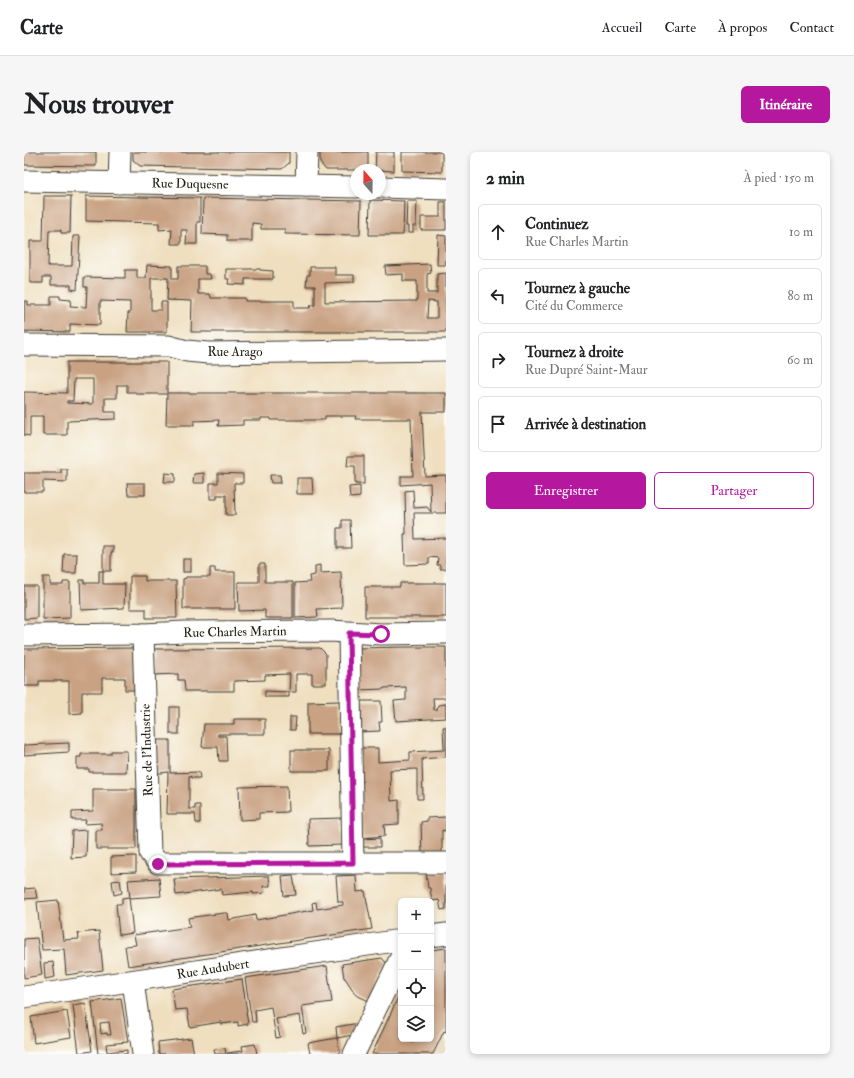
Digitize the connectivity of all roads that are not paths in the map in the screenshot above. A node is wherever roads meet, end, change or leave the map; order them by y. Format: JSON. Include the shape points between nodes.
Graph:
{"nodes":[{"id":1,"x":120,"y":152,"type":"edge"},
{"id":2,"x":307,"y":152,"type":"edge"},
{"id":3,"x":24,"y":181,"type":"edge"},
{"id":4,"x":119,"y":183,"type":"junction"},
{"id":5,"x":306,"y":186,"type":"junction"},
{"id":6,"x":350,"y":187,"type":"edge"},
{"id":7,"x":386,"y":188,"type":"edge"},
{"id":8,"x":446,"y":189,"type":"edge"},
{"id":9,"x":24,"y":345,"type":"edge"},
{"id":10,"x":446,"y":350,"type":"edge"},
{"id":11,"x":349,"y":633,"type":"junction"},
{"id":12,"x":446,"y":633,"type":"edge"},
{"id":13,"x":143,"y":634,"type":"junction"},
{"id":14,"x":24,"y":635,"type":"edge"},
{"id":15,"x":353,"y":863,"type":"junction"},
{"id":16,"x":446,"y":863,"type":"edge"},
{"id":17,"x":446,"y":934,"type":"edge"},
{"id":18,"x":434,"y":936,"type":"edge"},
{"id":19,"x":398,"y":940,"type":"edge"},
{"id":20,"x":398,"y":963,"type":"edge"},
{"id":21,"x":133,"y":981,"type":"junction"},
{"id":22,"x":24,"y":997,"type":"edge"},
{"id":23,"x":143,"y":1054,"type":"edge"},
{"id":24,"x":354,"y":1054,"type":"edge"}],
"edges":[{"from":1,"to":4,"type":"street"},
{"from":2,"to":5,"type":"street"},
{"from":3,"to":4,"type":"street","name":"Rue Duquesne"},
{"from":4,"to":5,"type":"street","name":"Rue Duquesne"},
{"from":5,"to":6,"type":"street","name":"Rue Duquesne"},
{"from":7,"to":8,"type":"street"},
{"from":9,"to":10,"type":"street","name":"Rue Arago","via":[[169,346],[208,353]]},
{"from":11,"to":12,"type":"street","name":"Rue Charles Martin"},
{"from":11,"to":13,"type":"street","name":"Rue Charles Martin","via":[[331,631]]},
{"from":11,"to":15,"type":"street"},
{"from":13,"to":14,"type":"street","name":"Rue Charles Martin"},
{"from":13,"to":15,"type":"street","name":"Rue de l'Industrie","via":[[150,853],[158,864]]},
{"from":15,"to":16,"type":"street"},
{"from":17,"to":18,"type":"street"},
{"from":19,"to":21,"type":"street","name":"Rue Audubert"},
{"from":20,"to":24,"type":"street"},
{"from":21,"to":22,"type":"street","name":"Rue Audubert"},
{"from":21,"to":23,"type":"street"}]}
